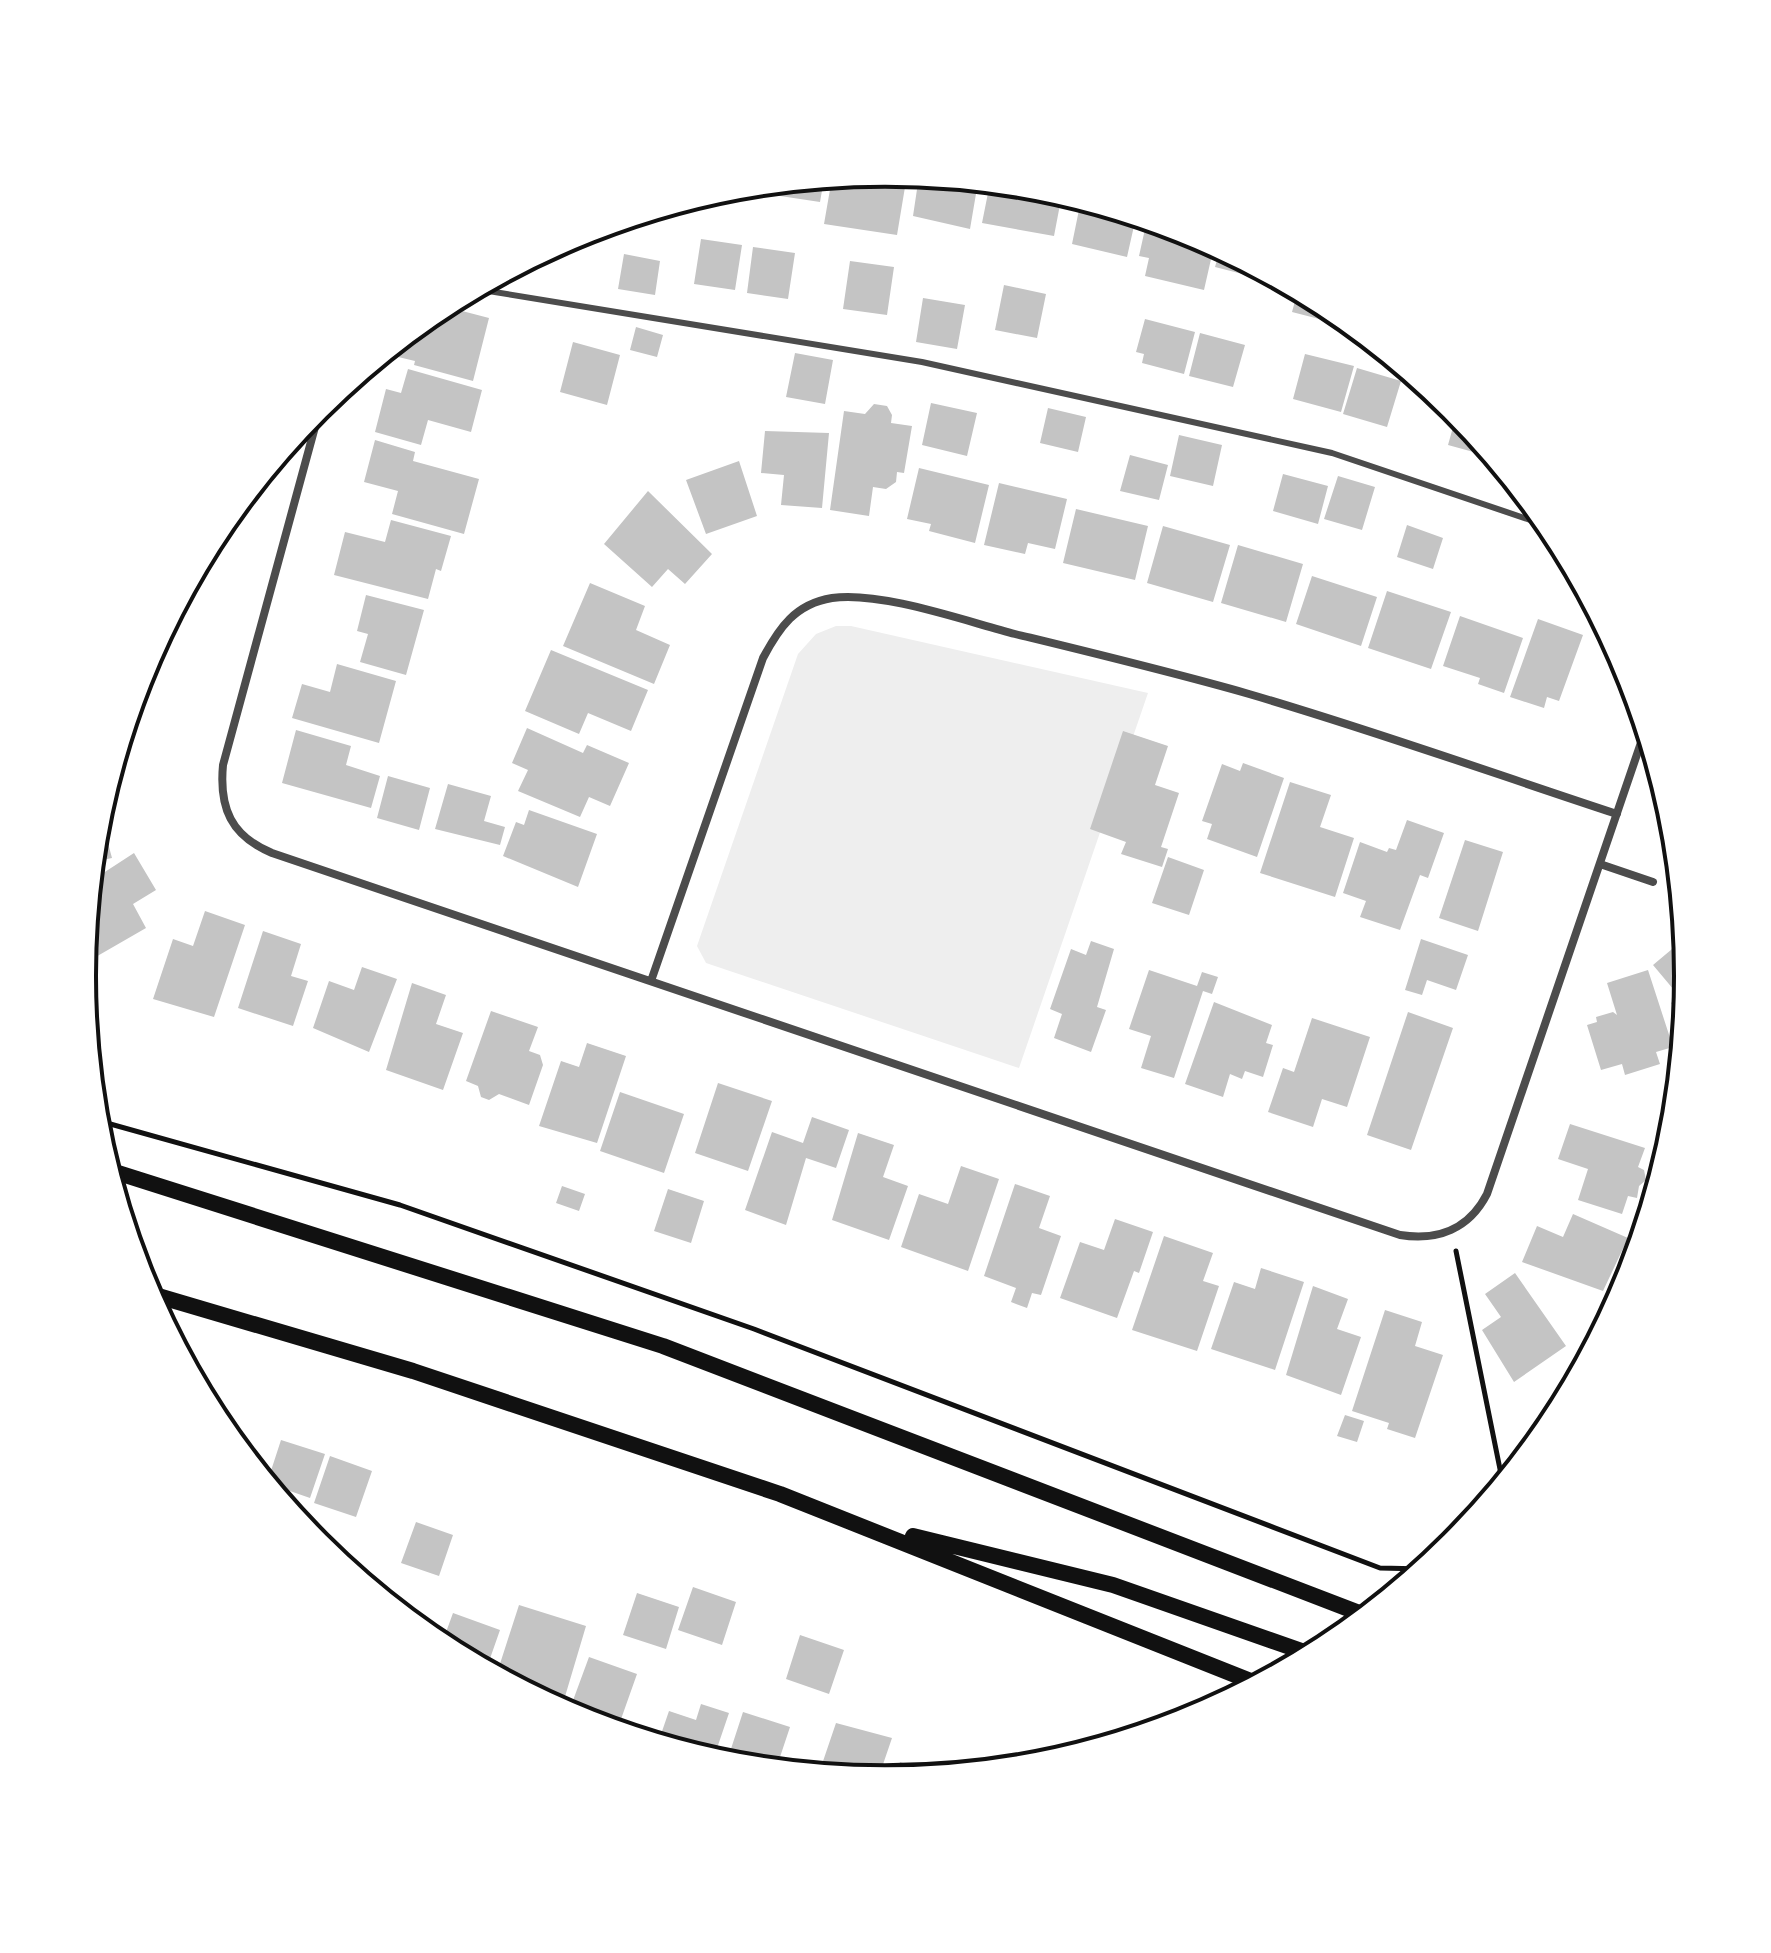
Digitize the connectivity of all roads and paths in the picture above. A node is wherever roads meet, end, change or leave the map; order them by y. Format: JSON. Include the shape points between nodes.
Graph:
{"nodes":[{"id":1,"x":493,"y":292,"type":"edge"},
{"id":2,"x":313,"y":433,"type":"edge"},
{"id":3,"x":1529,"y":519,"type":"edge"},
{"id":4,"x":1640,"y":746,"type":"edge"},
{"id":5,"x":1617,"y":814,"type":"junction"},
{"id":6,"x":1600,"y":864,"type":"junction"},
{"id":7,"x":1653,"y":882,"type":"dead end"},
{"id":8,"x":651,"y":981,"type":"junction"},
{"id":9,"x":110,"y":1124,"type":"edge"},
{"id":10,"x":121,"y":1174,"type":"edge"},
{"id":11,"x":1452,"y":1230,"type":"junction"},
{"id":12,"x":164,"y":1298,"type":"edge"},
{"id":13,"x":1500,"y":1471,"type":"edge"},
{"id":14,"x":857,"y":1523,"type":"junction"},
{"id":15,"x":1407,"y":1569,"type":"edge"},
{"id":16,"x":1355,"y":1611,"type":"edge"},
{"id":17,"x":1297,"y":1649,"type":"edge"},
{"id":18,"x":1246,"y":1679,"type":"edge"}],
"edges":[{"from":1,"to":3,"type":"lane","via":[[922,362],[1332,453]]},
{"from":2,"to":8,"type":"street","via":[[223,765],[221,788],[229,821],[254,845],[272,853]]},
{"from":4,"to":5,"type":"street"},
{"from":5,"to":6,"type":"street"},
{"from":5,"to":8,"type":"street","via":[[1177,674],[855,596],[828,599],[781,623],[763,658]]},
{"from":6,"to":7,"type":"street"},
{"from":6,"to":11,"type":"street","via":[[1487,1194],[1479,1210]]},
{"from":8,"to":11,"type":"street","via":[[1400,1235],[1420,1239]]},
{"from":9,"to":15,"type":"path","via":[[400,1205],[754,1329],[1380,1568]]},
{"from":10,"to":16,"type":"main road","via":[[663,1346]]},
{"from":11,"to":13,"type":"path"},
{"from":12,"to":14,"type":"main road","via":[[413,1371]]},
{"from":14,"to":17,"type":"main road","via":[[1113,1585]]},
{"from":14,"to":18,"type":"main road"}]}
